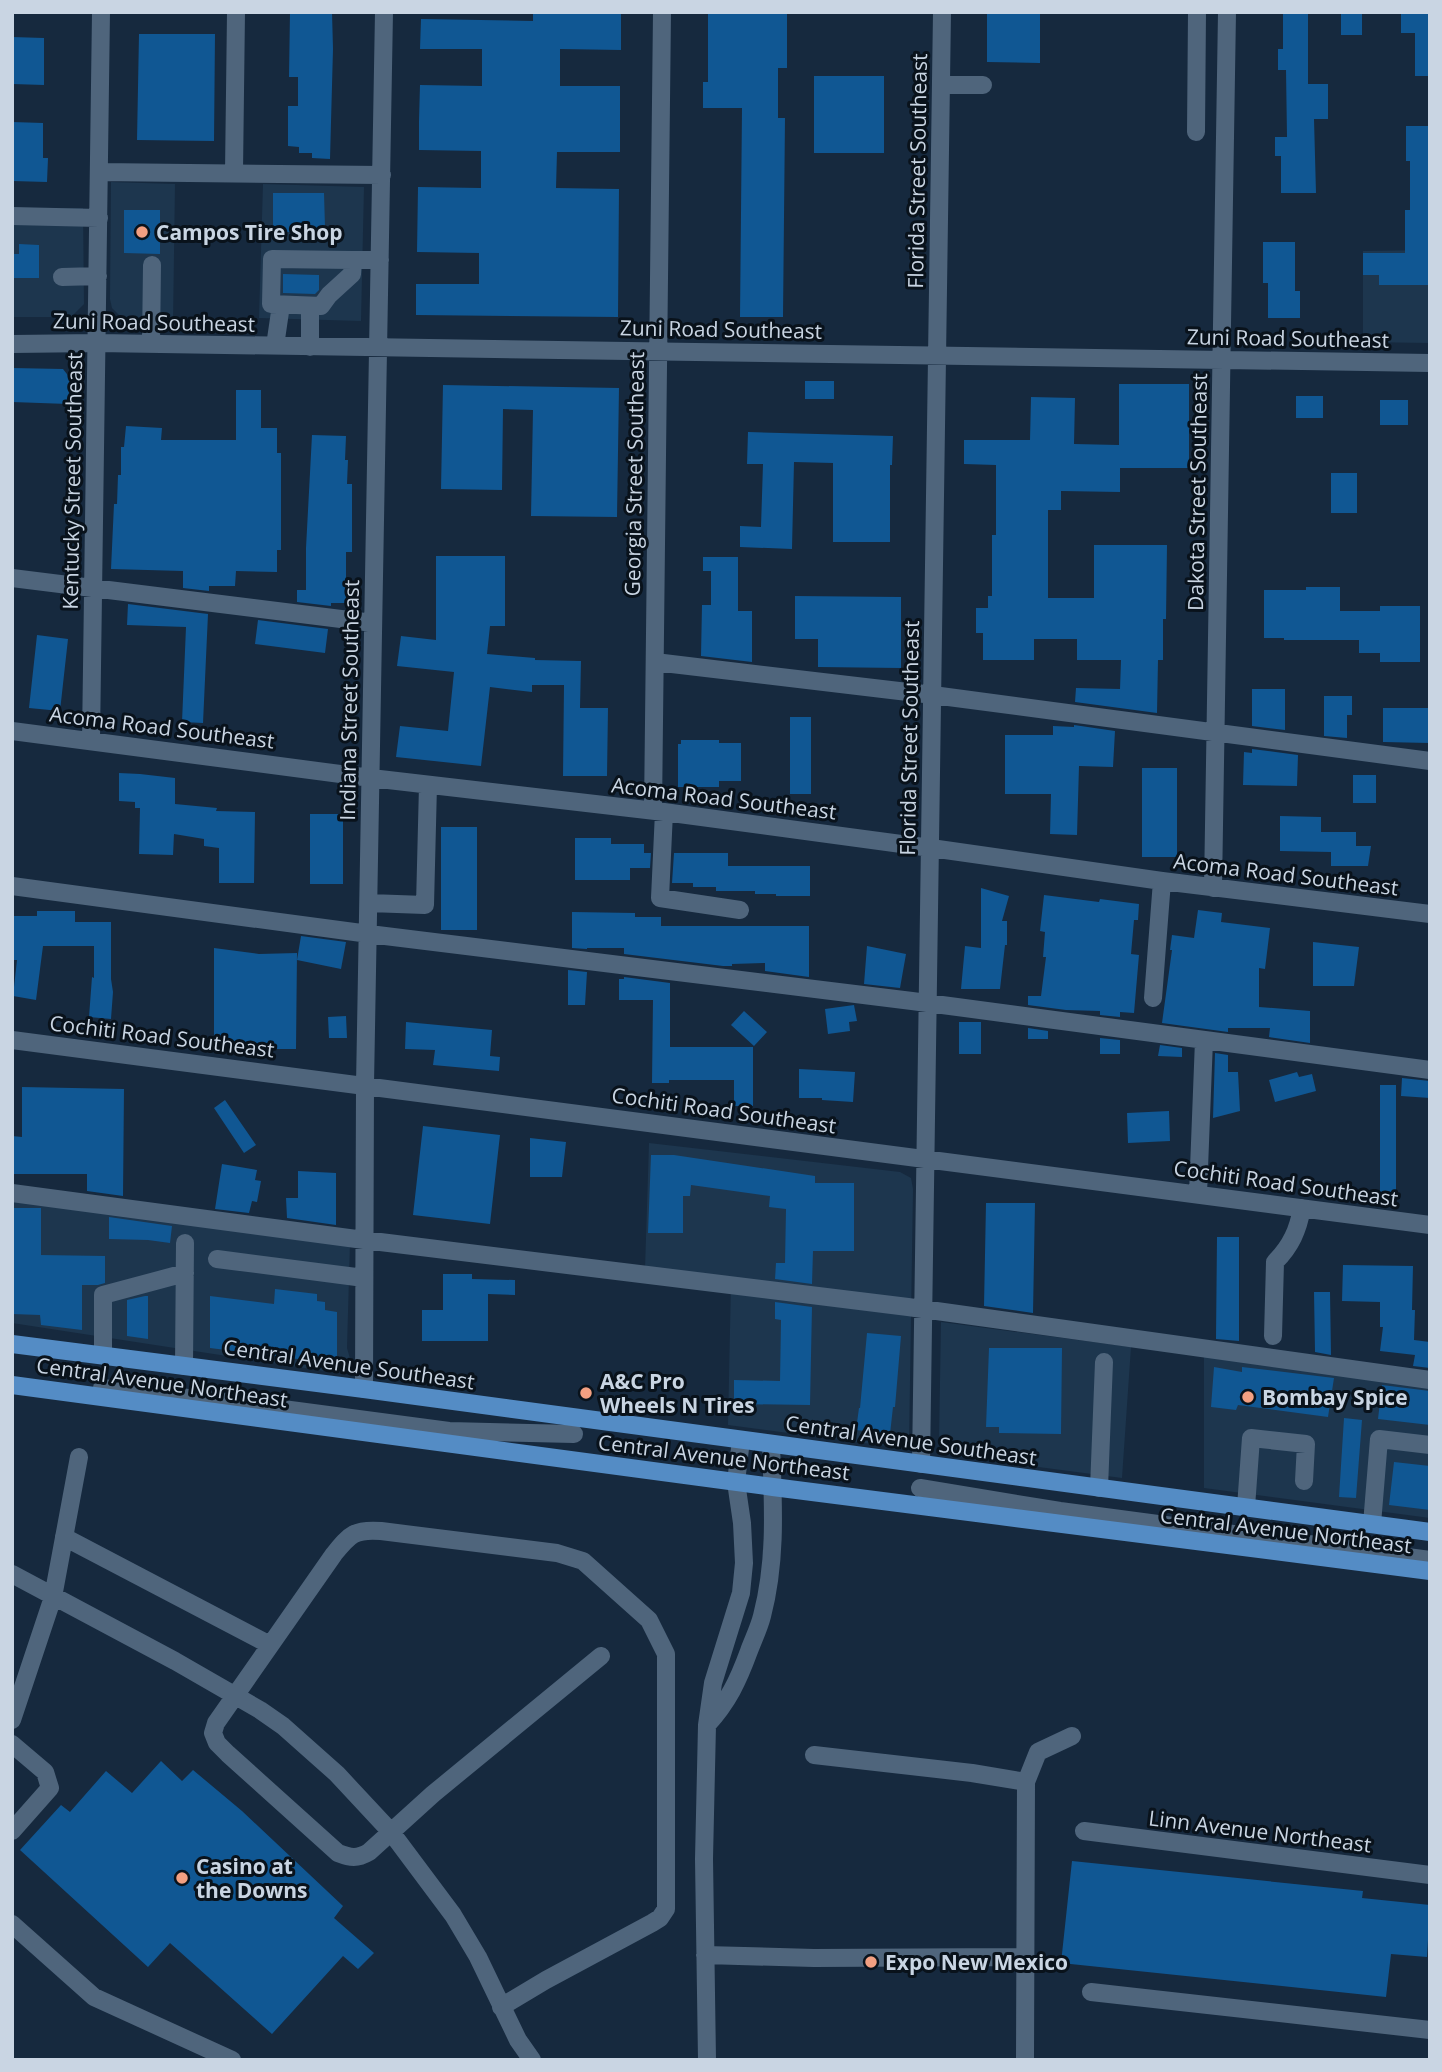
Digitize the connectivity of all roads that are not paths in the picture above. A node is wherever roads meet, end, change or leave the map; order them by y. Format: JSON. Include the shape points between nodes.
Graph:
{"nodes":[{"id":1,"x":101,"y":12,"type":"edge"},
{"id":2,"x":236,"y":12,"type":"edge"},
{"id":3,"x":384,"y":12,"type":"edge"},
{"id":4,"x":662,"y":12,"type":"edge"},
{"id":5,"x":942,"y":12,"type":"edge"},
{"id":6,"x":1197,"y":12,"type":"edge"},
{"id":7,"x":1227,"y":12,"type":"edge"},
{"id":8,"x":941,"y":85,"type":"junction"},
{"id":9,"x":983,"y":85,"type":"dead end"},
{"id":10,"x":1196,"y":132,"type":"dead end"},
{"id":11,"x":99,"y":172,"type":"junction"},
{"id":12,"x":234,"y":172,"type":"junction"},
{"id":13,"x":382,"y":175,"type":"junction"},
{"id":14,"x":12,"y":216,"type":"edge"},
{"id":15,"x":99,"y":218,"type":"junction"},
{"id":16,"x":353,"y":260,"type":"junction"},
{"id":17,"x":380,"y":260,"type":"junction"},
{"id":18,"x":152,"y":265,"type":"dead end"},
{"id":19,"x":98,"y":276,"type":"junction"},
{"id":20,"x":62,"y":277,"type":"dead end"},
{"id":21,"x":281,"y":305,"type":"junction"},
{"id":22,"x":310,"y":306,"type":"junction"},
{"id":23,"x":97,"y":343,"type":"junction"},
{"id":24,"x":12,"y":344,"type":"edge"},
{"id":25,"x":151,"y":344,"type":"junction"},
{"id":26,"x":275,"y":346,"type":"junction"},
{"id":27,"x":310,"y":347,"type":"junction"},
{"id":28,"x":379,"y":348,"type":"junction"},
{"id":29,"x":658,"y":350,"type":"junction"},
{"id":30,"x":938,"y":355,"type":"junction"},
{"id":31,"x":1222,"y":360,"type":"junction"},
{"id":32,"x":1430,"y":363,"type":"edge"},
{"id":33,"x":12,"y":578,"type":"edge"},
{"id":34,"x":94,"y":589,"type":"junction"},
{"id":35,"x":373,"y":623,"type":"junction"},
{"id":36,"x":654,"y":662,"type":"junction"},
{"id":37,"x":933,"y":695,"type":"junction"},
{"id":38,"x":12,"y":730,"type":"edge"},
{"id":39,"x":1216,"y":732,"type":"junction"},
{"id":40,"x":91,"y":740,"type":"junction"},
{"id":41,"x":1430,"y":761,"type":"edge"},
{"id":42,"x":371,"y":778,"type":"junction"},
{"id":43,"x":428,"y":785,"type":"junction"},
{"id":44,"x":659,"y":812,"type":"junction"},
{"id":45,"x":930,"y":848,"type":"junction"},
{"id":46,"x":1162,"y":881,"type":"junction"},
{"id":47,"x":12,"y":886,"type":"edge"},
{"id":48,"x":1213,"y":888,"type":"junction"},
{"id":49,"x":369,"y":904,"type":"junction"},
{"id":50,"x":740,"y":910,"type":"dead end"},
{"id":51,"x":1430,"y":914,"type":"edge"},
{"id":52,"x":369,"y":934,"type":"junction"},
{"id":53,"x":1153,"y":998,"type":"dead end"},
{"id":54,"x":928,"y":1003,"type":"junction"},
{"id":55,"x":12,"y":1040,"type":"edge"},
{"id":56,"x":1204,"y":1040,"type":"junction"},
{"id":57,"x":1430,"y":1070,"type":"edge"},
{"id":58,"x":365,"y":1085,"type":"junction"},
{"id":59,"x":926,"y":1159,"type":"junction"},
{"id":60,"x":12,"y":1193,"type":"edge"},
{"id":61,"x":1198,"y":1194,"type":"junction"},
{"id":62,"x":1303,"y":1208,"type":"junction"},
{"id":63,"x":1430,"y":1225,"type":"edge"},
{"id":64,"x":364,"y":1240,"type":"junction"},
{"id":65,"x":185,"y":1243,"type":"dead end"},
{"id":66,"x":217,"y":1259,"type":"dead end"},
{"id":67,"x":185,"y":1273,"type":"junction"},
{"id":68,"x":364,"y":1278,"type":"junction"},
{"id":69,"x":924,"y":1309,"type":"junction"},
{"id":70,"x":1273,"y":1336,"type":"dead end"},
{"id":71,"x":12,"y":1344,"type":"edge"},
{"id":72,"x":103,"y":1355,"type":"junction"},
{"id":73,"x":1104,"y":1362,"type":"dead end"},
{"id":74,"x":184,"y":1366,"type":"junction"},
{"id":75,"x":12,"y":1377,"type":"edge"},
{"id":76,"x":1430,"y":1380,"type":"edge"},
{"id":77,"x":12,"y":1385,"type":"edge"},
{"id":78,"x":364,"y":1388,"type":"junction"},
{"id":79,"x":574,"y":1434,"type":"dead end"},
{"id":80,"x":741,"y":1440,"type":"junction"},
{"id":81,"x":771,"y":1444,"type":"junction"},
{"id":82,"x":1430,"y":1445,"type":"edge"},
{"id":83,"x":79,"y":1457,"type":"dead end"},
{"id":84,"x":921,"y":1464,"type":"junction"},
{"id":85,"x":1304,"y":1481,"type":"dead end"},
{"id":86,"x":736,"y":1482,"type":"junction"},
{"id":87,"x":773,"y":1487,"type":"junction"},
{"id":88,"x":920,"y":1488,"type":"dead end"},
{"id":89,"x":1099,"y":1488,"type":"junction"},
{"id":90,"x":1246,"y":1507,"type":"junction"},
{"id":91,"x":1372,"y":1524,"type":"junction"},
{"id":92,"x":1430,"y":1532,"type":"edge"},
{"id":93,"x":64,"y":1537,"type":"junction"},
{"id":94,"x":1430,"y":1560,"type":"edge"},
{"id":95,"x":1430,"y":1572,"type":"edge"},
{"id":96,"x":12,"y":1574,"type":"edge"},
{"id":97,"x":53,"y":1597,"type":"junction"},
{"id":98,"x":270,"y":1645,"type":"junction"},
{"id":99,"x":601,"y":1656,"type":"dead end"},
{"id":100,"x":235,"y":1695,"type":"junction"},
{"id":101,"x":12,"y":1720,"type":"edge"},
{"id":102,"x":707,"y":1726,"type":"junction"},
{"id":103,"x":1072,"y":1736,"type":"dead end"},
{"id":104,"x":12,"y":1744,"type":"edge"},
{"id":105,"x":814,"y":1755,"type":"dead end"},
{"id":106,"x":1026,"y":1782,"type":"junction"},
{"id":107,"x":12,"y":1831,"type":"edge"},
{"id":108,"x":1084,"y":1831,"type":"dead end"},
{"id":109,"x":391,"y":1832,"type":"junction"},
{"id":110,"x":1430,"y":1875,"type":"edge"},
{"id":111,"x":12,"y":1924,"type":"edge"},
{"id":112,"x":705,"y":1955,"type":"junction"},
{"id":113,"x":1024,"y":1957,"type":"junction"},
{"id":114,"x":1091,"y":1992,"type":"dead end"},
{"id":115,"x":501,"y":2007,"type":"junction"},
{"id":116,"x":1430,"y":2030,"type":"edge"},
{"id":117,"x":232,"y":2060,"type":"edge"},
{"id":118,"x":532,"y":2060,"type":"edge"},
{"id":119,"x":707,"y":2060,"type":"edge"},
{"id":120,"x":1025,"y":2060,"type":"edge"}],
"edges":[{"from":1,"to":11,"type":"street","name":"Kentucky Street Southeast"},
{"from":2,"to":12,"type":"street"},
{"from":3,"to":13,"type":"street","name":"Indiana Street Southeast"},
{"from":4,"to":29,"type":"street","name":"Georgia Street Southeast"},
{"from":5,"to":8,"type":"street","name":"Florida Street Southeast"},
{"from":6,"to":10,"type":"street"},
{"from":7,"to":31,"type":"street","name":"Dakota Street Southeast"},
{"from":8,"to":9,"type":"street"},
{"from":8,"to":30,"type":"street","name":"Florida Street Southeast"},
{"from":11,"to":12,"type":"street"},
{"from":11,"to":15,"type":"street","name":"Kentucky Street Southeast"},
{"from":12,"to":13,"type":"street"},
{"from":13,"to":17,"type":"street","name":"Indiana Street Southeast"},
{"from":14,"to":15,"type":"street"},
{"from":15,"to":19,"type":"street","name":"Kentucky Street Southeast"},
{"from":16,"to":17,"type":"street"},
{"from":16,"to":21,"type":"street","via":[[272,259],[271,304]]},
{"from":16,"to":22,"type":"street","via":[[352,274],[321,306]]},
{"from":17,"to":28,"type":"street","name":"Indiana Street Southeast"},
{"from":18,"to":25,"type":"street"},
{"from":19,"to":20,"type":"street"},
{"from":19,"to":23,"type":"street","name":"Kentucky Street Southeast"},
{"from":21,"to":22,"type":"street"},
{"from":21,"to":26,"type":"street"},
{"from":22,"to":27,"type":"street"},
{"from":23,"to":24,"type":"street","name":"Zuni Road Southeast"},
{"from":23,"to":25,"type":"street","name":"Zuni Road Southeast"},
{"from":23,"to":34,"type":"street","name":"Kentucky Street Southeast"},
{"from":25,"to":26,"type":"street","name":"Zuni Road Southeast"},
{"from":26,"to":27,"type":"street","name":"Zuni Road Southeast"},
{"from":27,"to":28,"type":"street","name":"Zuni Road Southeast"},
{"from":28,"to":29,"type":"street","name":"Zuni Road Southeast"},
{"from":28,"to":35,"type":"street","name":"Indiana Street Southeast"},
{"from":29,"to":30,"type":"street","name":"Zuni Road Southeast"},
{"from":29,"to":36,"type":"street","name":"Georgia Street Southeast"},
{"from":30,"to":31,"type":"street","name":"Zuni Road Southeast"},
{"from":30,"to":37,"type":"street","name":"Florida Street Southeast"},
{"from":31,"to":32,"type":"street","name":"Zuni Road Southeast"},
{"from":31,"to":39,"type":"street","name":"Dakota Street Southeast"},
{"from":33,"to":34,"type":"street"},
{"from":34,"to":35,"type":"street"},
{"from":34,"to":40,"type":"street","name":"Kentucky Street Southeast"},
{"from":35,"to":42,"type":"street","name":"Indiana Street Southeast"},
{"from":36,"to":37,"type":"street"},
{"from":36,"to":44,"type":"street","name":"Georgia Street Southeast"},
{"from":37,"to":39,"type":"street"},
{"from":37,"to":45,"type":"street","name":"Florida Street Southeast"},
{"from":38,"to":40,"type":"street","name":"Acoma Road Southeast"},
{"from":39,"to":41,"type":"street"},
{"from":39,"to":48,"type":"street","name":"Dakota Street Southeast"},
{"from":40,"to":42,"type":"street","name":"Acoma Road Southeast"},
{"from":42,"to":43,"type":"street","name":"Acoma Road Southeast"},
{"from":42,"to":49,"type":"street","name":"Indiana Street Southeast"},
{"from":43,"to":44,"type":"street","name":"Acoma Road Southeast"},
{"from":43,"to":49,"type":"street","via":[[425,905]]},
{"from":44,"to":45,"type":"street","name":"Acoma Road Southeast"},
{"from":44,"to":50,"type":"street","name":"Georgia Street Southeast","via":[[660,898]]},
{"from":45,"to":46,"type":"street","name":"Acoma Road Southeast"},
{"from":45,"to":54,"type":"street","name":"Florida Street Southeast"},
{"from":46,"to":48,"type":"street","name":"Acoma Road Southeast"},
{"from":46,"to":53,"type":"street"},
{"from":47,"to":52,"type":"street"},
{"from":48,"to":51,"type":"street","name":"Acoma Road Southeast"},
{"from":49,"to":52,"type":"street","name":"Indiana Street Southeast"},
{"from":52,"to":54,"type":"street"},
{"from":52,"to":58,"type":"street","name":"Indiana Street Southeast"},
{"from":54,"to":56,"type":"street"},
{"from":54,"to":59,"type":"street","name":"Florida Street Southeast"},
{"from":55,"to":58,"type":"street","name":"Cochiti Road Southeast"},
{"from":56,"to":57,"type":"street"},
{"from":56,"to":61,"type":"street"},
{"from":58,"to":59,"type":"street","name":"Cochiti Road Southeast"},
{"from":58,"to":64,"type":"street","name":"Indiana Street Southeast"},
{"from":59,"to":61,"type":"street","name":"Cochiti Road Southeast"},
{"from":59,"to":69,"type":"street","name":"Florida Street Southeast"},
{"from":60,"to":64,"type":"street"},
{"from":61,"to":62,"type":"street","name":"Cochiti Road Southeast"},
{"from":62,"to":63,"type":"street","name":"Cochiti Road Southeast"},
{"from":62,"to":70,"type":"street","via":[[1299,1228],[1275,1262]]},
{"from":64,"to":68,"type":"street","name":"Indiana Street Southeast"},
{"from":64,"to":69,"type":"street"},
{"from":65,"to":67,"type":"street"},
{"from":66,"to":68,"type":"street"},
{"from":67,"to":72,"type":"street","via":[[103,1295]]},
{"from":67,"to":74,"type":"street"},
{"from":68,"to":78,"type":"street","name":"Indiana Street Southeast"},
{"from":69,"to":76,"type":"street"},
{"from":69,"to":84,"type":"street","name":"Florida Street Southeast"},
{"from":71,"to":72,"type":"main road","name":"Central Avenue Southeast"},
{"from":72,"to":74,"type":"main road","name":"Central Avenue Southeast"},
{"from":73,"to":89,"type":"street"},
{"from":74,"to":78,"type":"main road","name":"Central Avenue Southeast"},
{"from":75,"to":79,"type":"street","name":"Central Avenue Northeast","via":[[449,1431]]},
{"from":77,"to":86,"type":"main road","name":"Central Avenue Northeast"},
{"from":78,"to":80,"type":"main road","name":"Central Avenue Southeast"},
{"from":80,"to":81,"type":"main road","name":"Central Avenue Southeast"},
{"from":80,"to":86,"type":"street"},
{"from":81,"to":84,"type":"main road","name":"Central Avenue Southeast"},
{"from":81,"to":87,"type":"street"},
{"from":82,"to":91,"type":"street","via":[[1379,1439]]},
{"from":83,"to":93,"type":"street"},
{"from":84,"to":89,"type":"main road","name":"Central Avenue Southeast"},
{"from":85,"to":90,"type":"street","via":[[1306,1444],[1251,1438]]},
{"from":86,"to":87,"type":"main road","name":"Central Avenue Northeast"},
{"from":86,"to":102,"type":"street","via":[[743,1536],[741,1594],[713,1683]]},
{"from":87,"to":95,"type":"main road","name":"Central Avenue Northeast"},
{"from":87,"to":102,"type":"street","via":[[774,1543],[762,1618],[724,1707]]},
{"from":88,"to":94,"type":"street","name":"Central Avenue Northeast"},
{"from":89,"to":90,"type":"main road","name":"Central Avenue Southeast"},
{"from":90,"to":91,"type":"main road","name":"Central Avenue Southeast"},
{"from":91,"to":92,"type":"main road","name":"Central Avenue Southeast"},
{"from":93,"to":97,"type":"street"},
{"from":93,"to":98,"type":"street"},
{"from":96,"to":97,"type":"street"},
{"from":97,"to":100,"type":"street"},
{"from":97,"to":101,"type":"street"},
{"from":98,"to":100,"type":"street"},
{"from":98,"to":115,"type":"street","via":[[347,1538],[366,1530],[573,1557],[649,1620],[666,1654],[666,1909],[660,1918]]},
{"from":99,"to":109,"type":"street"},
{"from":100,"to":109,"type":"street","via":[[308,1747]]},
{"from":100,"to":109,"type":"street","via":[[216,1723],[217,1743],[338,1853],[360,1857]]},
{"from":102,"to":112,"type":"street"},
{"from":103,"to":106,"type":"street","via":[[1038,1752]]},
{"from":104,"to":107,"type":"street","via":[[45,1772],[50,1788]]},
{"from":105,"to":106,"type":"street"},
{"from":106,"to":113,"type":"street"},
{"from":108,"to":110,"type":"street","name":"Linn Avenue Northeast"},
{"from":109,"to":115,"type":"street","via":[[466,1936]]},
{"from":111,"to":117,"type":"street","via":[[94,1997]]},
{"from":112,"to":113,"type":"street"},
{"from":112,"to":119,"type":"street"},
{"from":113,"to":120,"type":"street"},
{"from":114,"to":116,"type":"street"},
{"from":115,"to":118,"type":"street"}]}
